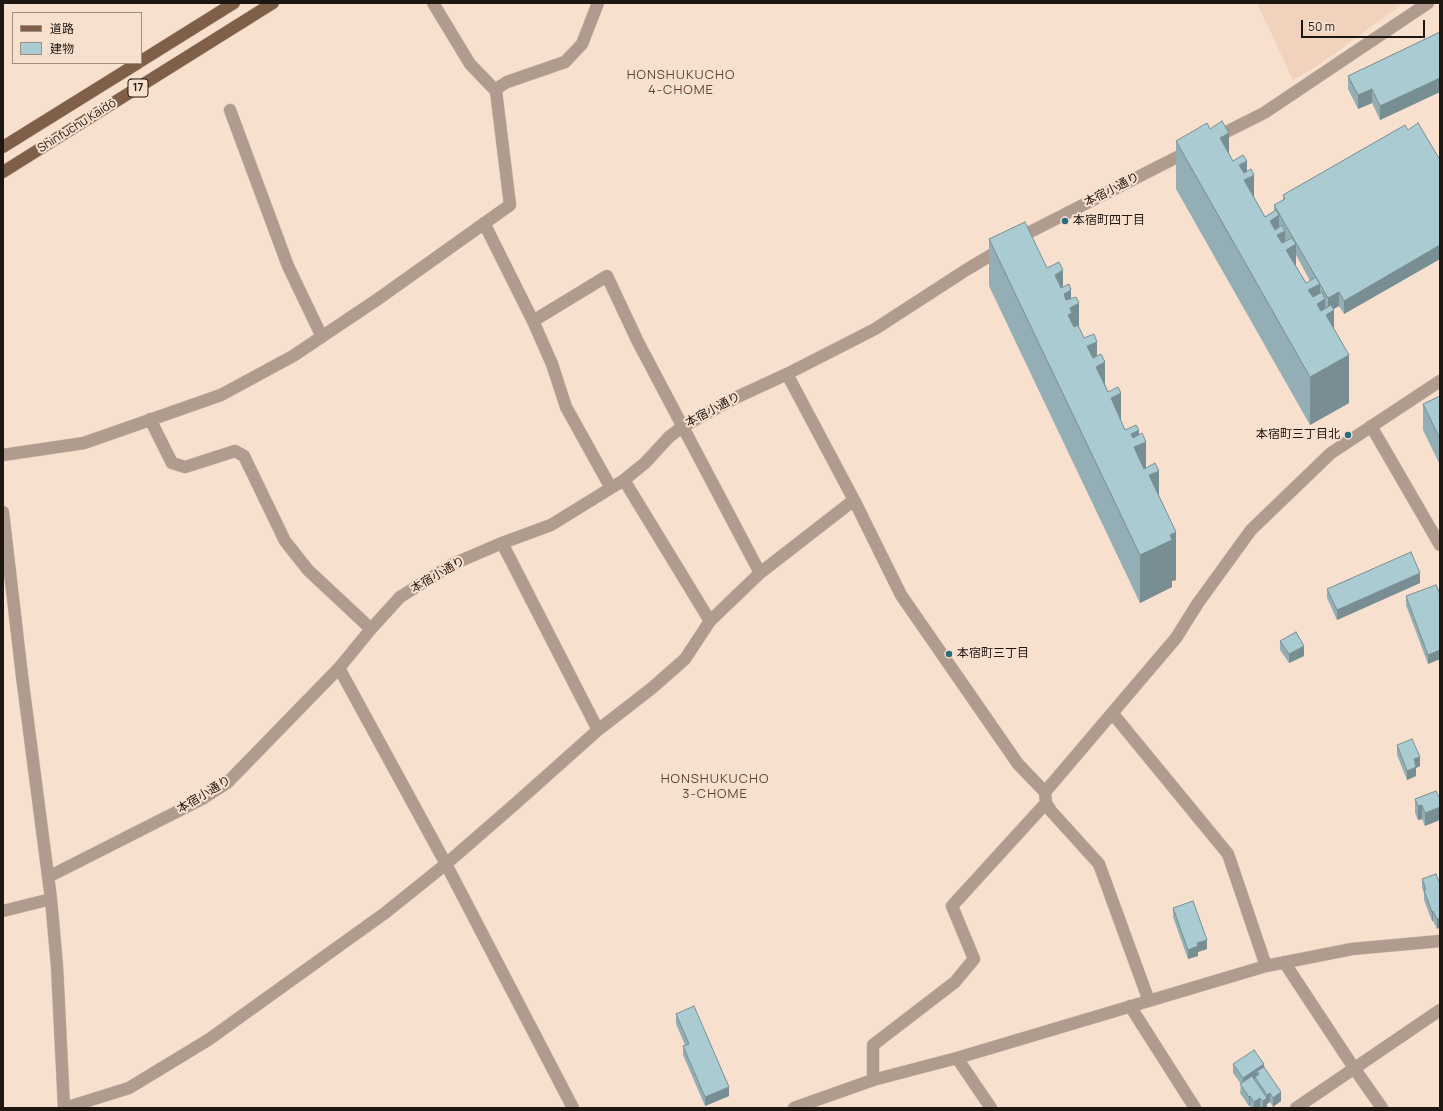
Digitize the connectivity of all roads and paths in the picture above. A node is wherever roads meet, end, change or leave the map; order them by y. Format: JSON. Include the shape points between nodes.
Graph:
{"nodes":[{"id":1,"x":234,"y":3,"type":"edge"},
{"id":2,"x":273,"y":3,"type":"edge"},
{"id":3,"x":433,"y":3,"type":"edge"},
{"id":4,"x":598,"y":3,"type":"edge"},
{"id":5,"x":1428,"y":3,"type":"edge"},
{"id":6,"x":142,"y":60,"type":"edge"},
{"id":7,"x":136,"y":64,"type":"edge"},
{"id":8,"x":496,"y":91,"type":"junction"},
{"id":9,"x":230,"y":110,"type":"dead end"},
{"id":10,"x":3,"y":147,"type":"edge"},
{"id":11,"x":3,"y":172,"type":"edge"},
{"id":12,"x":484,"y":223,"type":"junction"},
{"id":13,"x":533,"y":321,"type":"junction"},
{"id":14,"x":322,"y":337,"type":"junction"},
{"id":15,"x":787,"y":374,"type":"junction"},
{"id":16,"x":1440,"y":381,"type":"edge"},
{"id":17,"x":150,"y":419,"type":"junction"},
{"id":18,"x":1371,"y":426,"type":"junction"},
{"id":19,"x":682,"y":427,"type":"junction"},
{"id":20,"x":3,"y":455,"type":"edge"},
{"id":21,"x":624,"y":480,"type":"junction"},
{"id":22,"x":611,"y":488,"type":"junction"},
{"id":23,"x":854,"y":500,"type":"junction"},
{"id":24,"x":3,"y":512,"type":"edge"},
{"id":25,"x":502,"y":543,"type":"junction"},
{"id":26,"x":1440,"y":545,"type":"edge"},
{"id":27,"x":760,"y":573,"type":"junction"},
{"id":28,"x":710,"y":621,"type":"junction"},
{"id":29,"x":371,"y":629,"type":"junction"},
{"id":30,"x":339,"y":668,"type":"junction"},
{"id":31,"x":1112,"y":714,"type":"junction"},
{"id":32,"x":598,"y":730,"type":"junction"},
{"id":33,"x":1045,"y":798,"type":"junction"},
{"id":34,"x":446,"y":864,"type":"junction"},
{"id":35,"x":48,"y":877,"type":"junction"},
{"id":36,"x":51,"y":899,"type":"junction"},
{"id":37,"x":3,"y":911,"type":"edge"},
{"id":38,"x":1440,"y":941,"type":"edge"},
{"id":39,"x":1284,"y":962,"type":"junction"},
{"id":40,"x":1266,"y":966,"type":"junction"},
{"id":41,"x":1149,"y":1001,"type":"junction"},
{"id":42,"x":1130,"y":1006,"type":"junction"},
{"id":43,"x":1440,"y":1010,"type":"edge"},
{"id":44,"x":957,"y":1058,"type":"junction"},
{"id":45,"x":1354,"y":1068,"type":"junction"},
{"id":46,"x":873,"y":1080,"type":"junction"},
{"id":47,"x":65,"y":1108,"type":"edge"},
{"id":48,"x":573,"y":1108,"type":"edge"},
{"id":49,"x":794,"y":1108,"type":"edge"},
{"id":50,"x":991,"y":1108,"type":"edge"},
{"id":51,"x":1195,"y":1108,"type":"edge"},
{"id":52,"x":1296,"y":1108,"type":"edge"},
{"id":53,"x":1382,"y":1108,"type":"edge"}],
"edges":[{"from":1,"to":6,"type":"main road","number":"17"},
{"from":2,"to":11,"type":"main road","name":"Shinfuchu Kaidō","number":"17"},
{"from":3,"to":8,"type":"street","via":[[470,64]]},
{"from":4,"to":8,"type":"street","via":[[582,44],[565,62],[507,82]]},
{"from":5,"to":15,"type":"street","name":"本宿小通り","via":[[1264,113],[1028,233],[875,329]]},
{"from":7,"to":10,"type":"main road","name":"Shinfuchu Kaidō","number":"17"},
{"from":8,"to":12,"type":"street","via":[[510,205]]},
{"from":9,"to":14,"type":"street","via":[[288,266]]},
{"from":12,"to":13,"type":"street"},
{"from":12,"to":14,"type":"street"},
{"from":13,"to":19,"type":"street","via":[[607,276]]},
{"from":13,"to":22,"type":"street","via":[[552,364],[566,407]]},
{"from":14,"to":17,"type":"street","via":[[293,356],[221,395]]},
{"from":15,"to":19,"type":"street","name":"本宿小通り","via":[[735,398]]},
{"from":15,"to":23,"type":"street"},
{"from":16,"to":18,"type":"street"},
{"from":17,"to":20,"type":"street","via":[[84,443]]},
{"from":17,"to":29,"type":"street","via":[[172,463],[186,467],[235,451],[244,456],[284,541],[308,570]]},
{"from":18,"to":26,"type":"street"},
{"from":18,"to":31,"type":"street","via":[[1331,453],[1251,530],[1176,638]]},
{"from":19,"to":21,"type":"street","name":"本宿小通り"},
{"from":19,"to":27,"type":"street"},
{"from":21,"to":22,"type":"street","name":"本宿小通り"},
{"from":21,"to":28,"type":"street"},
{"from":22,"to":25,"type":"street","name":"本宿小通り","via":[[551,525]]},
{"from":23,"to":27,"type":"street"},
{"from":23,"to":33,"type":"street","via":[[901,595],[1018,764]]},
{"from":24,"to":35,"type":"street"},
{"from":25,"to":29,"type":"street","name":"本宿小通り","via":[[453,564],[400,597]]},
{"from":25,"to":32,"type":"street"},
{"from":27,"to":28,"type":"street"},
{"from":28,"to":32,"type":"street","via":[[685,659]]},
{"from":29,"to":30,"type":"street","name":"本宿小通り"},
{"from":30,"to":34,"type":"street"},
{"from":30,"to":35,"type":"street","name":"本宿小通り","via":[[227,783],[202,799]]},
{"from":31,"to":33,"type":"street"},
{"from":31,"to":40,"type":"street","via":[[1228,854]]},
{"from":32,"to":34,"type":"street"},
{"from":33,"to":41,"type":"street","via":[[1050,811],[1099,864]]},
{"from":33,"to":46,"type":"street","via":[[952,906],[974,959],[955,982],[873,1045]]},
{"from":34,"to":47,"type":"street","via":[[385,913],[208,1040],[129,1088]]},
{"from":34,"to":48,"type":"street"},
{"from":35,"to":36,"type":"street"},
{"from":36,"to":37,"type":"street"},
{"from":36,"to":47,"type":"street"},
{"from":38,"to":39,"type":"street","via":[[1352,949]]},
{"from":39,"to":40,"type":"street"},
{"from":39,"to":45,"type":"street"},
{"from":40,"to":41,"type":"street"},
{"from":41,"to":42,"type":"street"},
{"from":42,"to":44,"type":"street"},
{"from":42,"to":51,"type":"street"},
{"from":43,"to":45,"type":"street"},
{"from":44,"to":46,"type":"street"},
{"from":44,"to":50,"type":"street"},
{"from":45,"to":52,"type":"street"},
{"from":45,"to":53,"type":"street"},
{"from":46,"to":49,"type":"street"}]}
